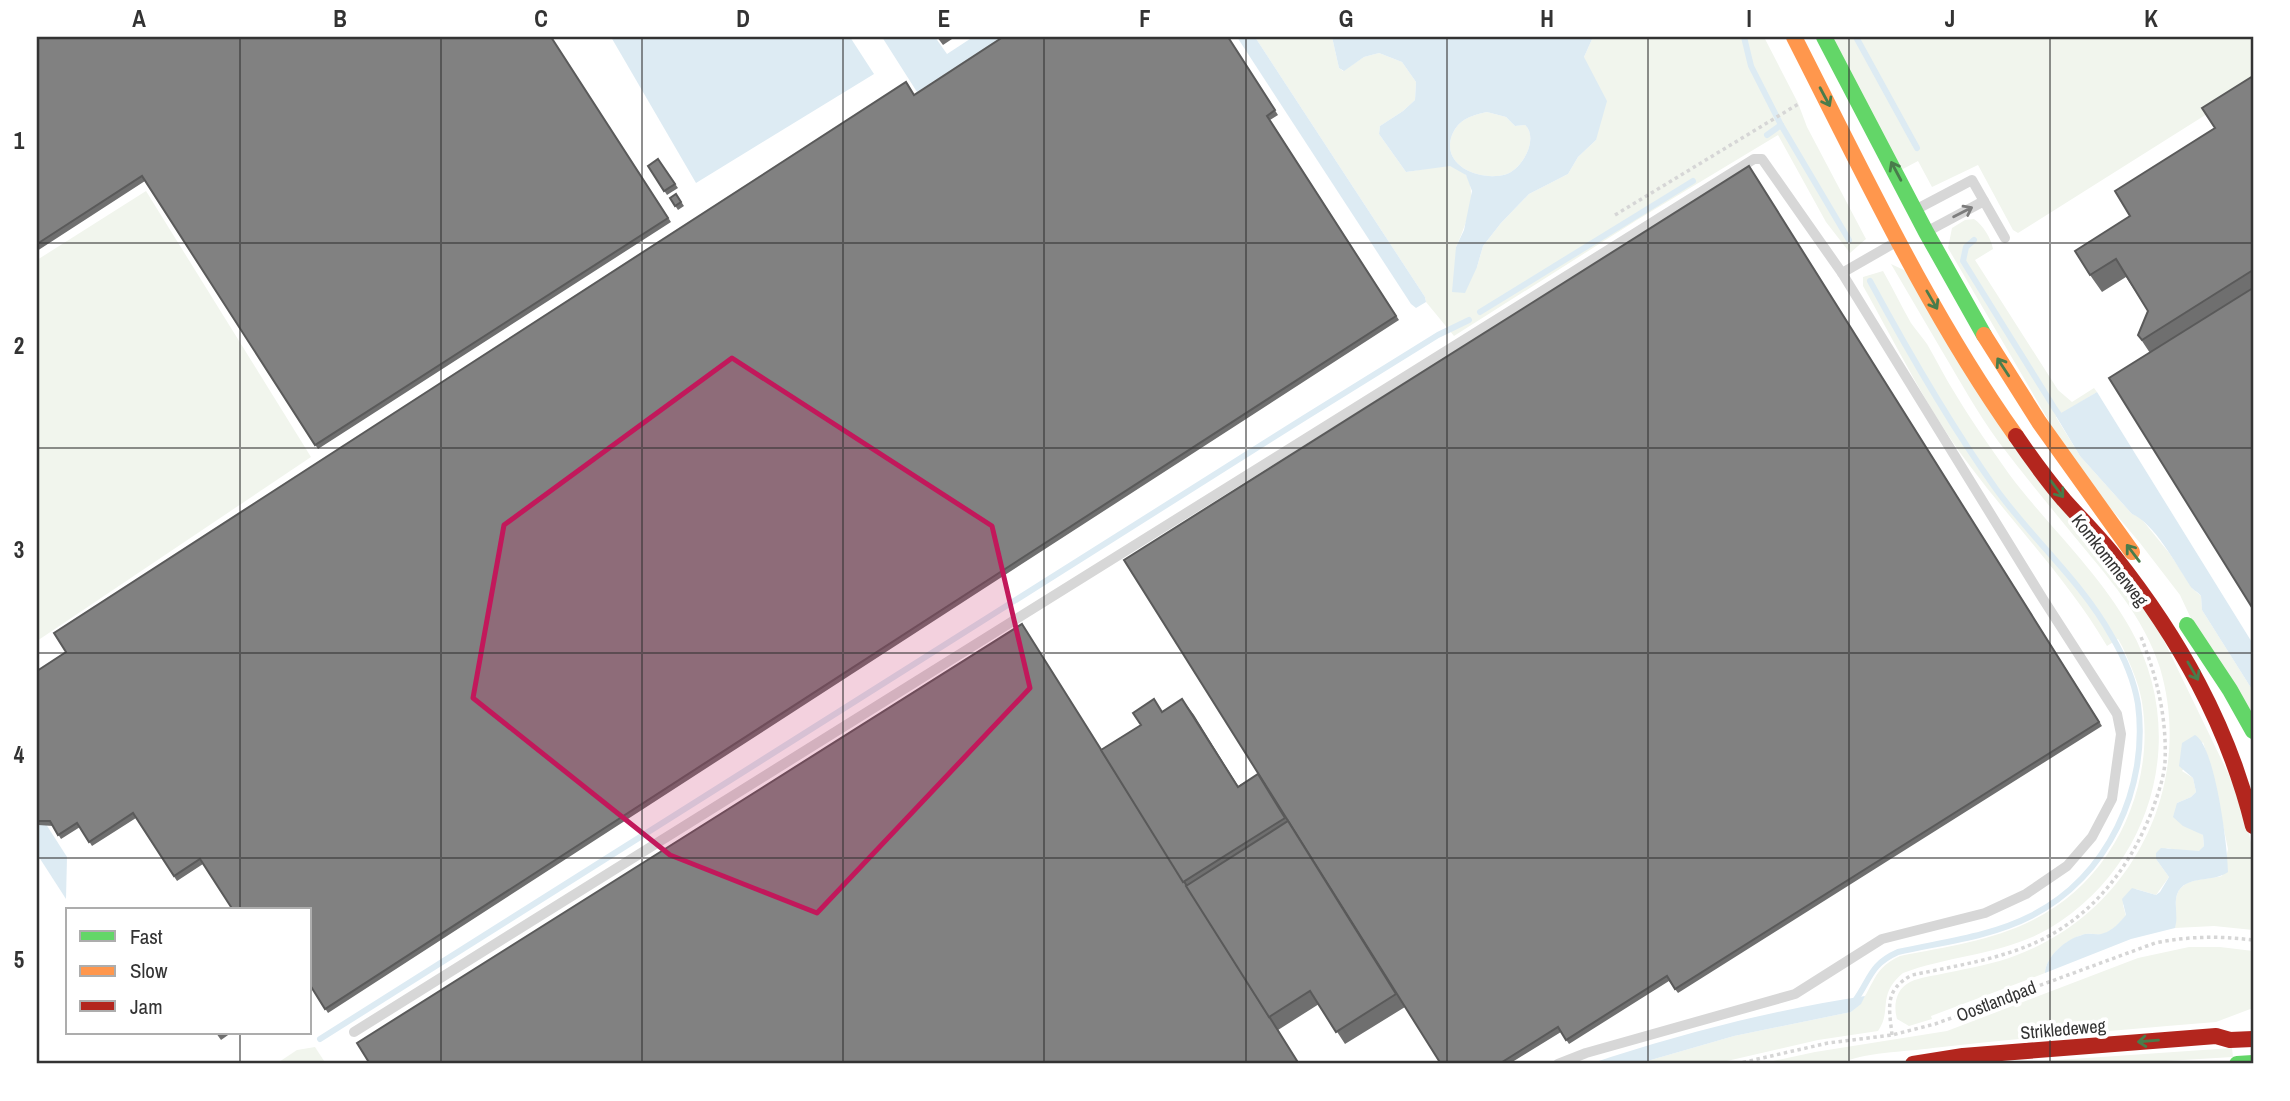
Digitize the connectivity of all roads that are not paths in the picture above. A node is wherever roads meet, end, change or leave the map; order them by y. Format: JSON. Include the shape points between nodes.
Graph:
{"nodes":[{"id":1,"x":1794,"y":37,"type":"edge"},
{"id":2,"x":1824,"y":37,"type":"edge"},
{"id":3,"x":1984,"y":201,"type":"junction"},
{"id":4,"x":1911,"y":229,"type":"junction"},
{"id":5,"x":2005,"y":238,"type":"dead end"},
{"id":6,"x":1842,"y":273,"type":"junction"},
{"id":7,"x":2144,"y":568,"type":"dead end"},
{"id":8,"x":2177,"y":612,"type":"dead end"},
{"id":9,"x":2253,"y":731,"type":"edge"},
{"id":10,"x":2253,"y":826,"type":"edge"},
{"id":11,"x":2253,"y":1023,"type":"edge"},
{"id":12,"x":354,"y":1032,"type":"dead end"},
{"id":13,"x":2216,"y":1036,"type":"junction"},
{"id":14,"x":2253,"y":1039,"type":"edge"},
{"id":15,"x":2253,"y":1063,"type":"edge"},
{"id":16,"x":1558,"y":1064,"type":"edge"},
{"id":17,"x":1913,"y":1064,"type":"edge"},
{"id":18,"x":2237,"y":1064,"type":"edge"}],
"edges":[{"from":1,"to":4,"type":"main road","name":"Komkommerweg","one_way":true,"via":[[1873,189]]},
{"from":4,"to":2,"type":"main road","name":"Komkommerweg","one_way":true},
{"from":4,"to":3,"type":"lane","one_way":true},
{"from":3,"to":4,"type":"lane","via":[[1972,180]]},
{"from":3,"to":5,"type":"lane"},
{"from":4,"to":6,"type":"lane"},
{"from":7,"to":4,"type":"main road","name":"Komkommerweg","one_way":true,"via":[[2039,422]]},
{"from":4,"to":10,"type":"main road","name":"Komkommerweg","one_way":true,"via":[[1967,361],[2006,421],[2113,555],[2181,650],[2226,735]]},
{"from":6,"to":12,"type":"lane","via":[[1762,159],[1754,159]]},
{"from":6,"to":16,"type":"lane","via":[[2117,714],[2121,734],[2112,799],[2092,837],[2067,866],[2016,899],[1985,913],[1882,939],[1795,994]]},
{"from":8,"to":9,"type":"main road"},
{"from":11,"to":13,"type":"main road","name":"Strikledeweg","via":[[2228,1028]]},
{"from":13,"to":14,"type":"main road","name":"Strikledeweg"},
{"from":13,"to":17,"type":"main road","name":"Strikledeweg","one_way":true},
{"from":15,"to":18,"type":"main road"}]}
